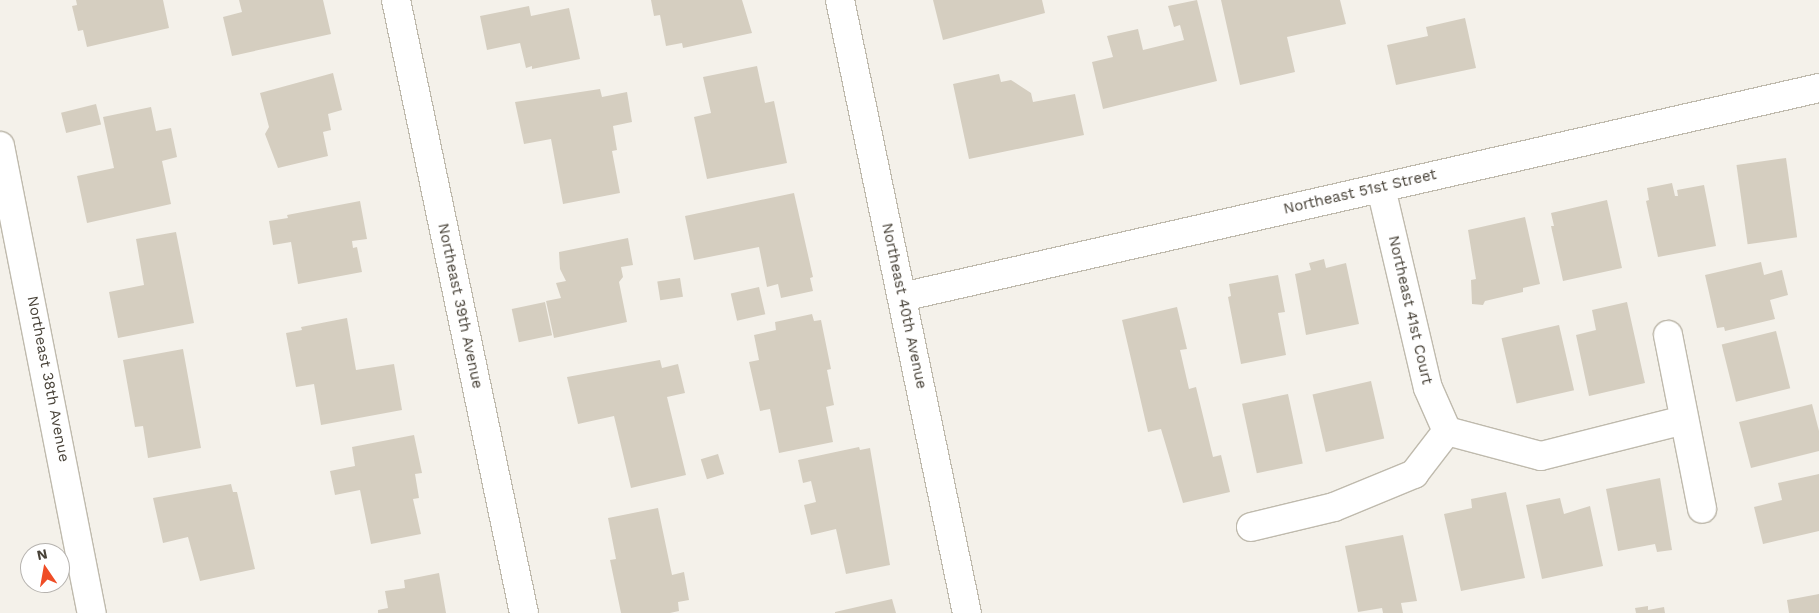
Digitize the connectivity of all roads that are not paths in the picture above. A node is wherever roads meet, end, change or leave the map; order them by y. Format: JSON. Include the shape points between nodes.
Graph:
{"nodes":[{"id":1,"x":396,"y":0,"type":"edge"},
{"id":2,"x":840,"y":0,"type":"edge"},
{"id":3,"x":1819,"y":88,"type":"edge"},
{"id":4,"x":0,"y":146,"type":"edge"},
{"id":5,"x":1381,"y":188,"type":"junction"},
{"id":6,"x":902,"y":297,"type":"junction"},
{"id":7,"x":1668,"y":335,"type":"dead end"},
{"id":8,"x":1684,"y":420,"type":"junction"},
{"id":9,"x":1447,"y":430,"type":"junction"},
{"id":10,"x":1702,"y":509,"type":"dead end"},
{"id":11,"x":1251,"y":527,"type":"dead end"},
{"id":12,"x":92,"y":613,"type":"edge"},
{"id":13,"x":524,"y":613,"type":"edge"},
{"id":14,"x":967,"y":613,"type":"edge"}],
"edges":[{"from":1,"to":13,"type":"street","name":"Northeast 39th Avenue"},
{"from":2,"to":6,"type":"street","name":"Northeast 40th Avenue"},
{"from":3,"to":5,"type":"street","name":"Northeast 51st Street"},
{"from":4,"to":12,"type":"street","name":"Northeast 38th Avenue"},
{"from":5,"to":6,"type":"street","name":"Northeast 51st Street"},
{"from":5,"to":9,"type":"street","name":"Northeast 41st Court","via":[[1428,388]]},
{"from":6,"to":14,"type":"street","name":"Northeast 40th Avenue"},
{"from":7,"to":8,"type":"street"},
{"from":8,"to":9,"type":"street","via":[[1541,456]]},
{"from":8,"to":10,"type":"street"},
{"from":9,"to":11,"type":"street","via":[[1414,474],[1334,507]]}]}
